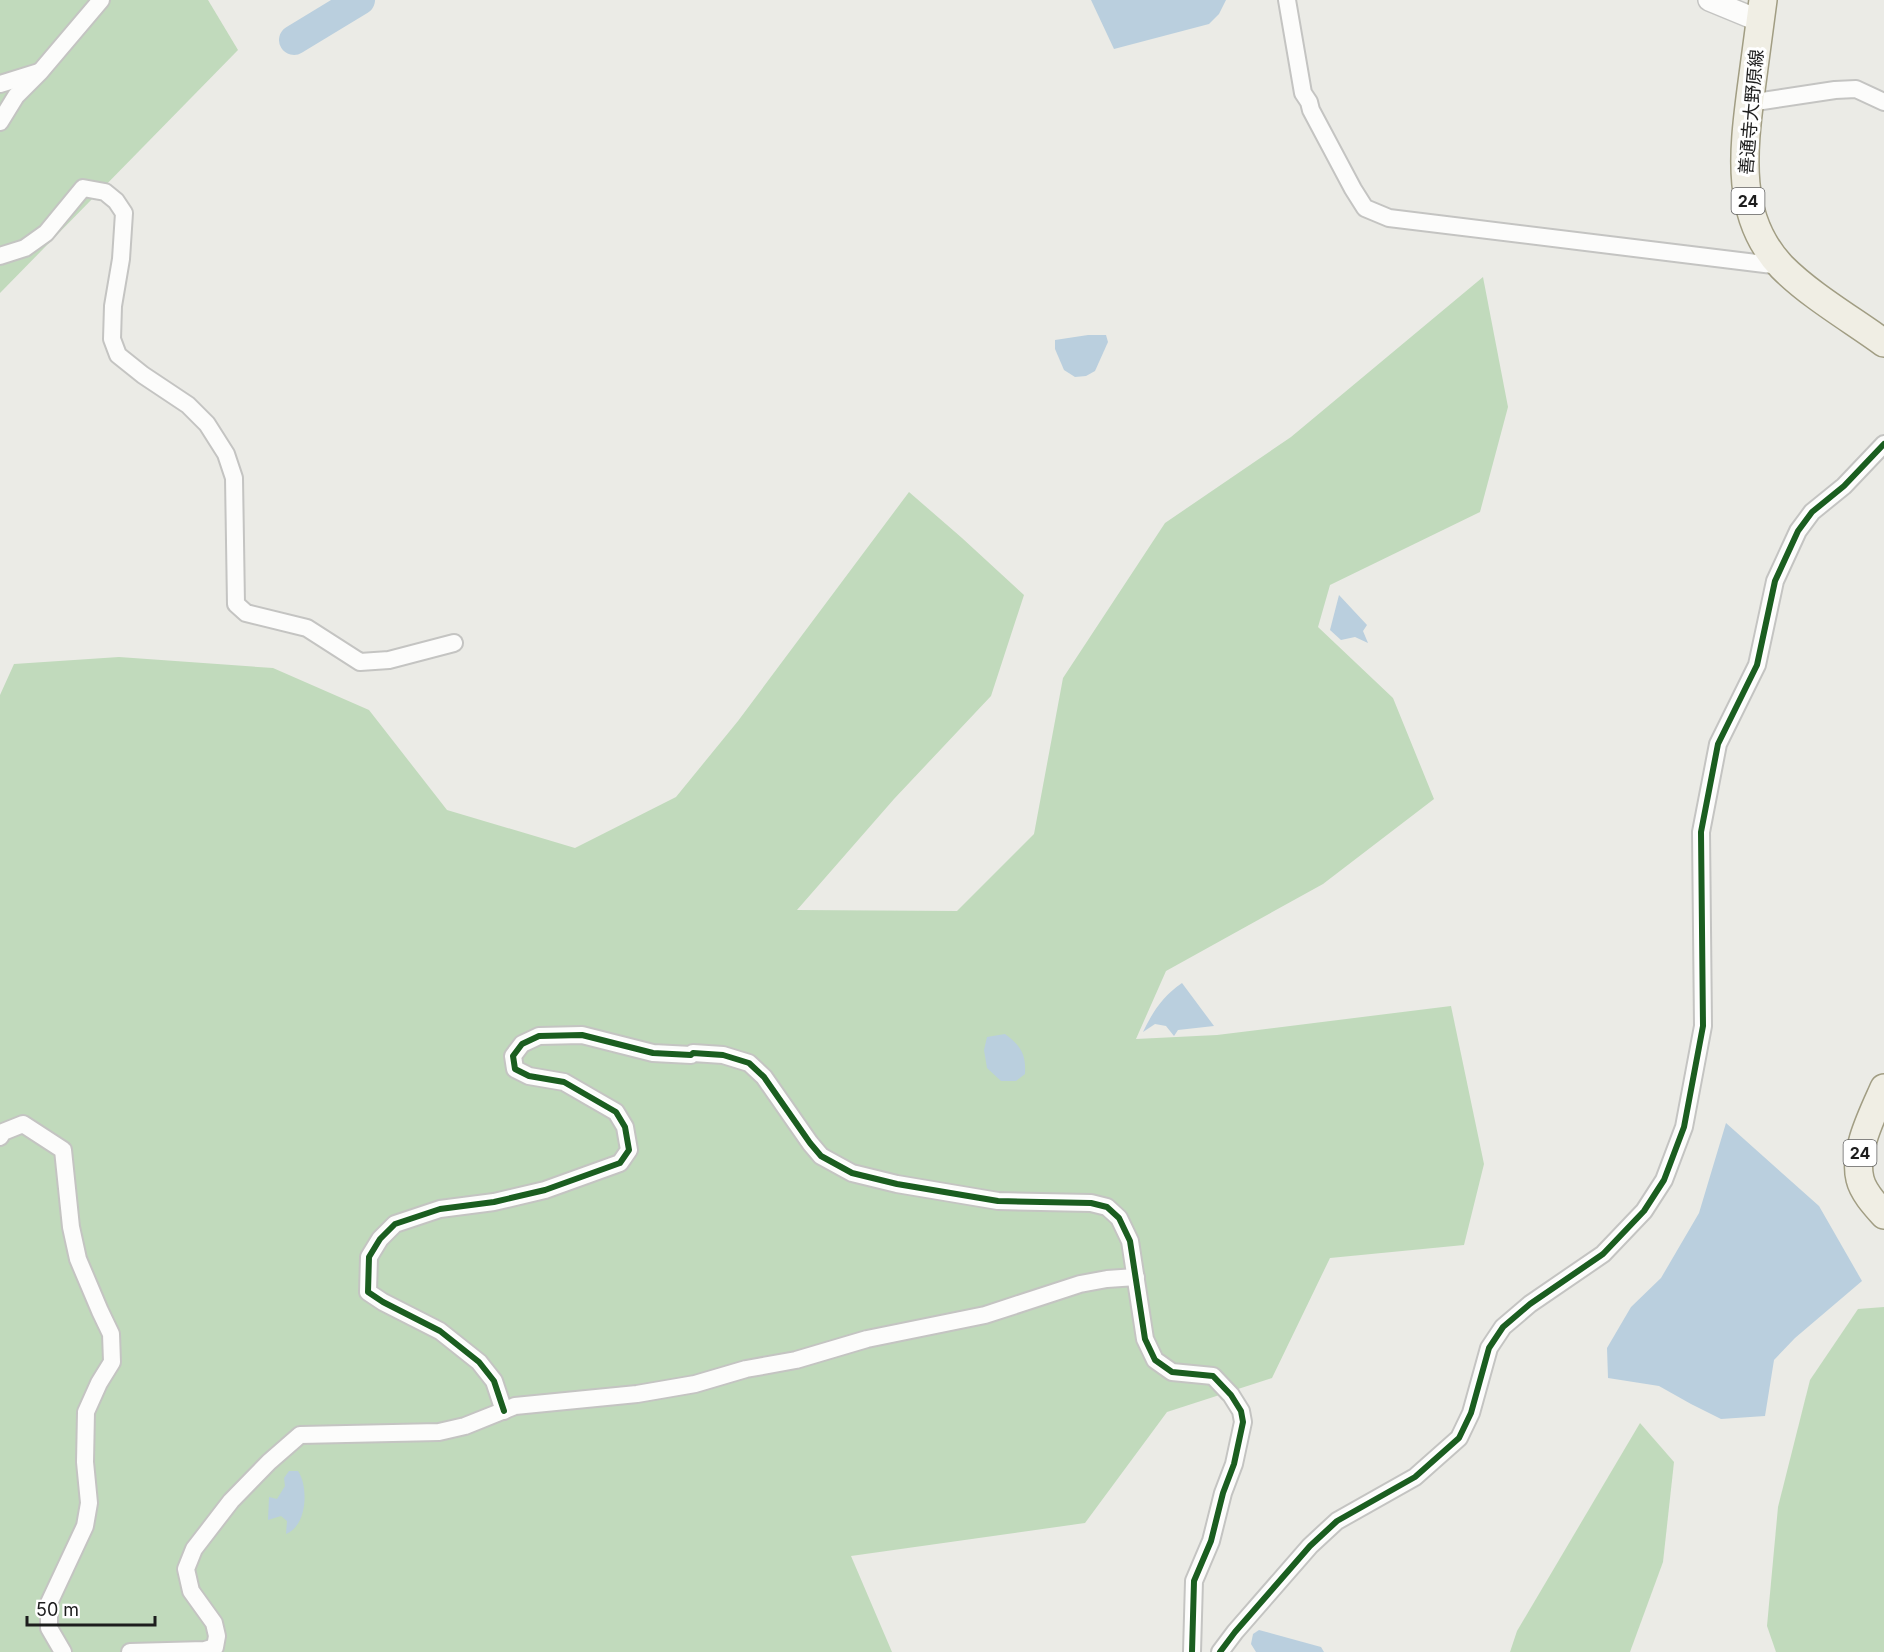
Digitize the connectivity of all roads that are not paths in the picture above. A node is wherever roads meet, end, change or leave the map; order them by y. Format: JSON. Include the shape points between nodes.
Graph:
{"nodes":[{"id":1,"x":101,"y":0,"type":"edge"},
{"id":2,"x":1287,"y":0,"type":"edge"},
{"id":3,"x":1709,"y":0,"type":"edge"},
{"id":4,"x":1761,"y":10,"type":"edge"},
{"id":5,"x":40,"y":72,"type":"junction"},
{"id":6,"x":0,"y":84,"type":"edge"},
{"id":7,"x":1884,"y":102,"type":"edge"},
{"id":8,"x":1749,"y":103,"type":"junction"},
{"id":9,"x":0,"y":122,"type":"edge"},
{"id":10,"x":0,"y":256,"type":"edge"},
{"id":11,"x":1781,"y":266,"type":"junction"},
{"id":12,"x":1884,"y":343,"type":"edge"},
{"id":13,"x":1884,"y":444,"type":"edge"},
{"id":14,"x":454,"y":643,"type":"dead end"},
{"id":15,"x":1884,"y":1088,"type":"edge"},
{"id":16,"x":0,"y":1137,"type":"edge"},
{"id":17,"x":1884,"y":1215,"type":"edge"},
{"id":18,"x":1136,"y":1277,"type":"junction"},
{"id":19,"x":504,"y":1411,"type":"junction"},
{"id":20,"x":63,"y":1652,"type":"edge"},
{"id":21,"x":130,"y":1652,"type":"edge"},
{"id":22,"x":1192,"y":1652,"type":"edge"},
{"id":23,"x":1220,"y":1652,"type":"edge"}],
"edges":[{"from":1,"to":5,"type":"street"},
{"from":2,"to":11,"type":"street","via":[[1303,93],[1365,208],[1389,218]]},
{"from":3,"to":4,"type":"street"},
{"from":4,"to":8,"type":"main road","name":"善通寺大野原線","number":"24"},
{"from":5,"to":6,"type":"street"},
{"from":5,"to":9,"type":"street","via":[[16,96]]},
{"from":7,"to":8,"type":"street","via":[[1856,89]]},
{"from":8,"to":11,"type":"main road","name":"善通寺大野原線","number":"24","via":[[1744,152],[1750,210],[1759,236]]},
{"from":10,"to":14,"type":"street","via":[[25,248],[46,233],[83,188],[105,192],[116,201],[124,213],[112,339],[118,355],[188,405],[207,424],[225,454],[234,478],[236,604],[246,613],[307,628],[360,662],[389,660]]},
{"from":11,"to":12,"type":"main road","name":"善通寺大野原線","number":"24"},
{"from":13,"to":23,"type":"street","via":[[1844,486],[1812,512],[1798,531],[1775,581],[1757,665],[1718,744],[1701,832],[1702,1026],[1684,1127],[1664,1180],[1644,1211],[1603,1254],[1503,1327],[1489,1348],[1471,1413],[1459,1438],[1415,1477],[1337,1521],[1310,1546]]},
{"from":15,"to":17,"type":"main road","number":"24","via":[[1863,1136],[1860,1179]]},
{"from":16,"to":20,"type":"street","via":[[23,1124],[63,1150],[78,1259],[111,1334],[112,1362],[86,1412],[89,1503],[85,1526],[49,1603],[50,1629]]},
{"from":18,"to":19,"type":"street","via":[[1080,1284],[985,1315],[867,1339],[696,1384],[515,1406]]},
{"from":18,"to":19,"type":"street","via":[[1130,1241],[1119,1218],[1107,1207],[1091,1203],[998,1201],[852,1173],[821,1156],[764,1077],[749,1063],[723,1055],[653,1053],[582,1035],[539,1036],[522,1044],[513,1056],[515,1069],[529,1076],[564,1082],[616,1112],[626,1127],[629,1150],[620,1163],[545,1190],[440,1209],[395,1224],[369,1257],[368,1292],[440,1331],[479,1362],[494,1381]]},
{"from":18,"to":22,"type":"street","via":[[1145,1339],[1155,1360],[1172,1372],[1213,1376],[1231,1395],[1243,1422],[1211,1541],[1194,1581]]},
{"from":19,"to":21,"type":"street","via":[[439,1432],[300,1436],[231,1501],[194,1549],[186,1569],[191,1591],[214,1623],[215,1647]]}]}
